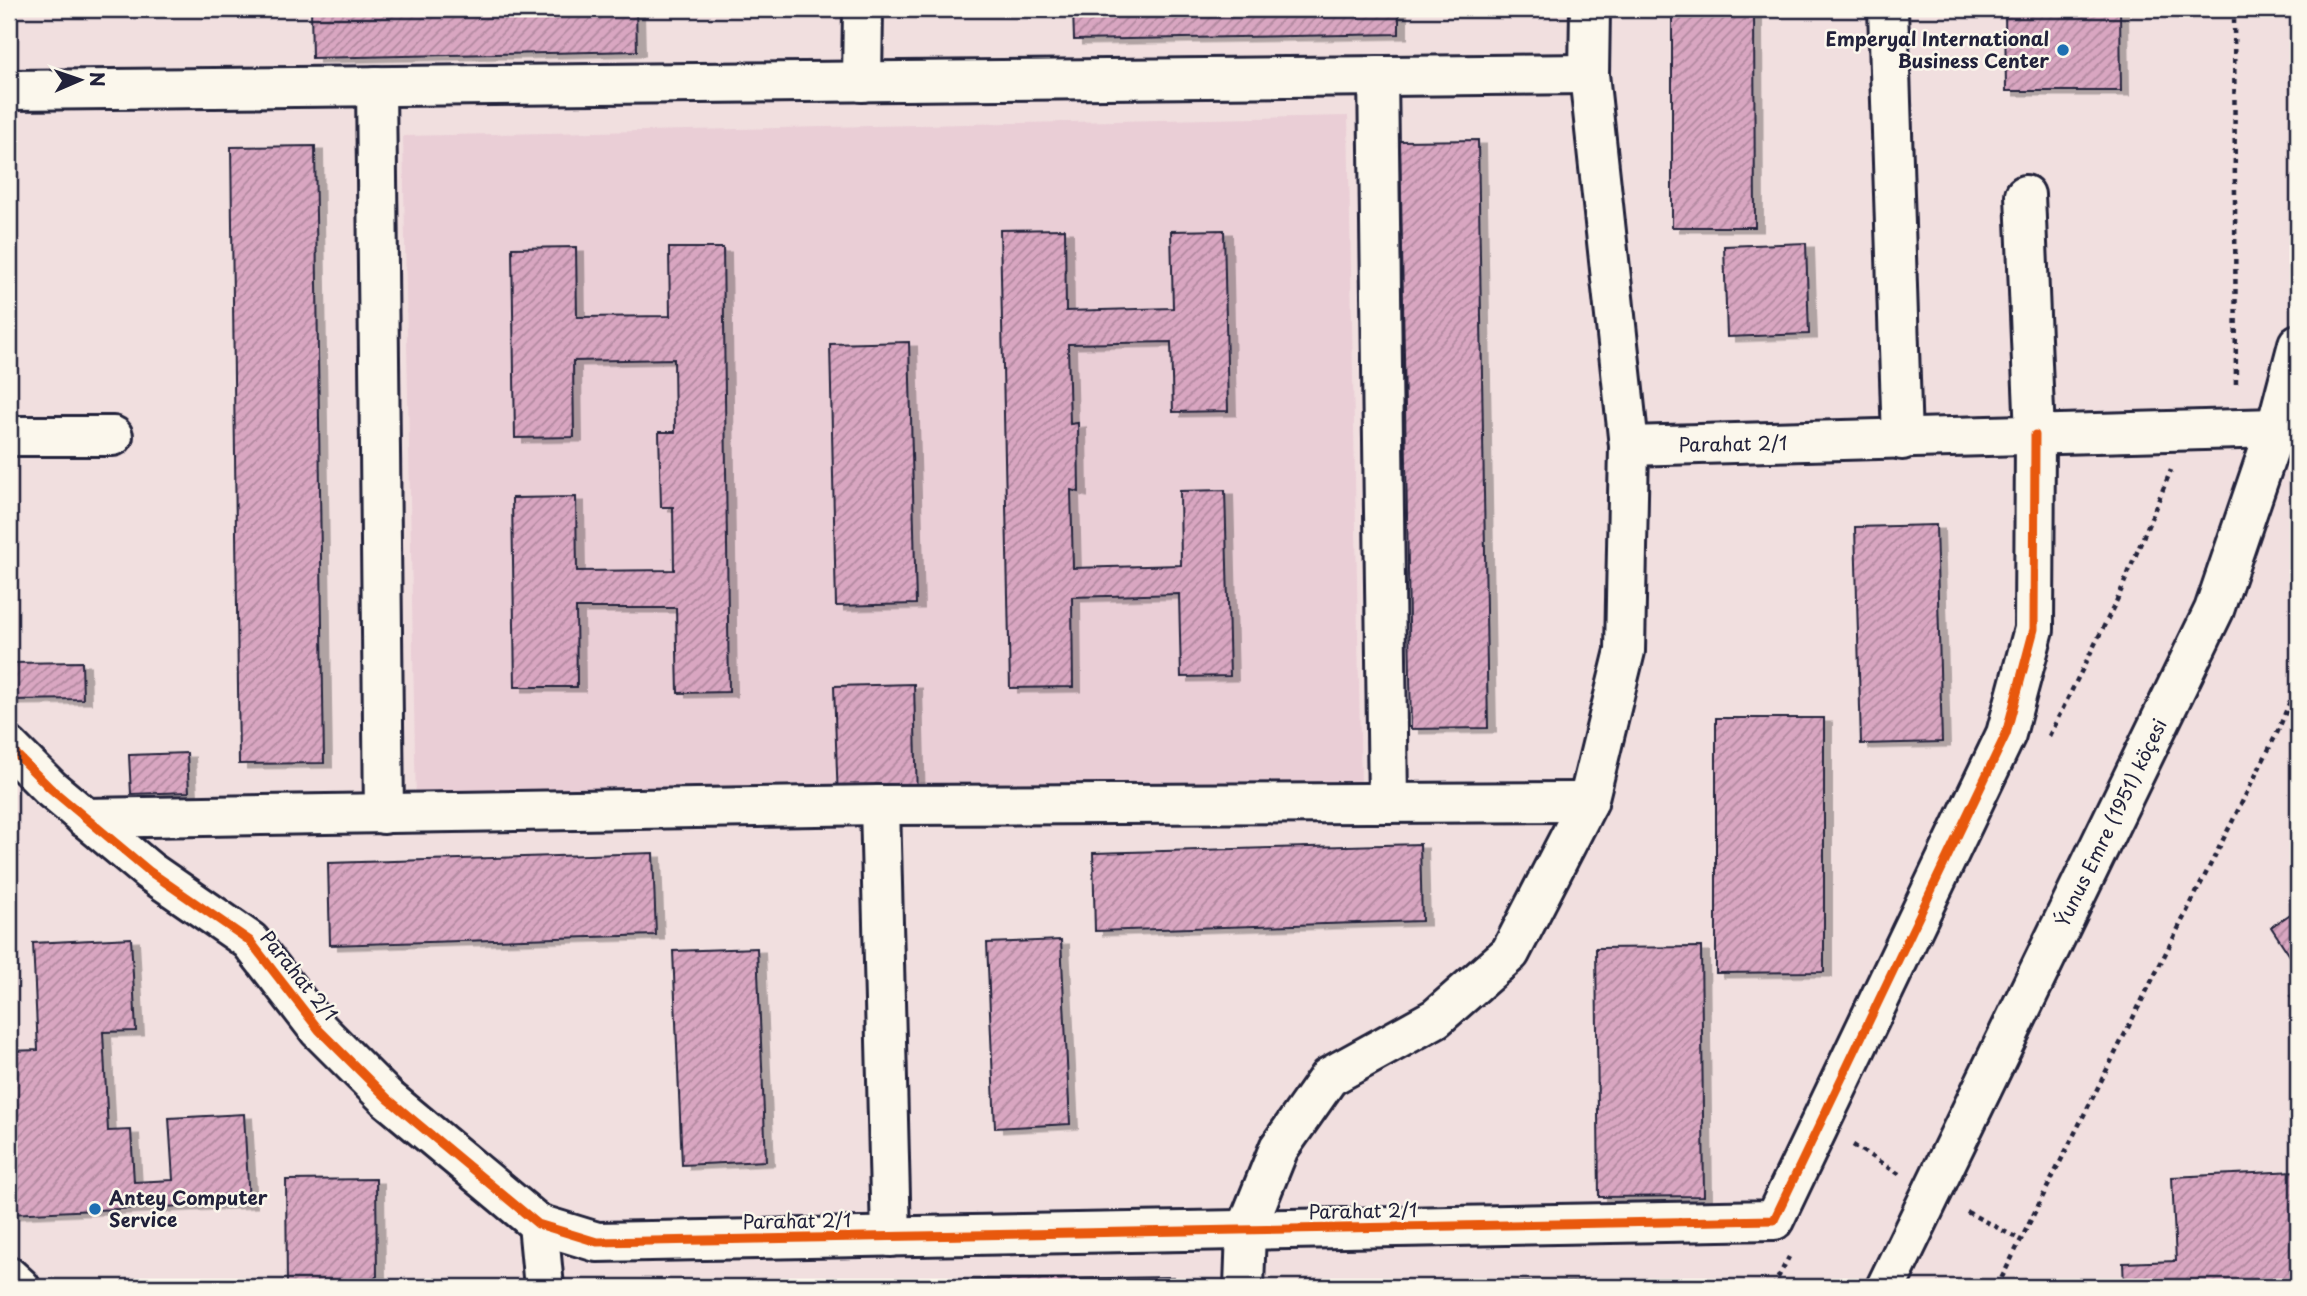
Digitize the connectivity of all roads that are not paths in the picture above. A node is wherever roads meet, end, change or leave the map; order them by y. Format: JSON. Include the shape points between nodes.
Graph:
{"nodes":[{"id":1,"x":863,"y":9,"type":"edge"},
{"id":2,"x":1590,"y":9,"type":"edge"},
{"id":3,"x":1888,"y":9,"type":"edge"},
{"id":4,"x":1589,"y":74,"type":"junction"},
{"id":5,"x":1378,"y":76,"type":"junction"},
{"id":6,"x":862,"y":82,"type":"junction"},
{"id":7,"x":376,"y":86,"type":"junction"},
{"id":8,"x":9,"y":90,"type":"edge"},
{"id":9,"x":2025,"y":195,"type":"dead end"},
{"id":10,"x":2298,"y":344,"type":"edge"},
{"id":11,"x":2277,"y":428,"type":"junction"},
{"id":12,"x":2035,"y":435,"type":"junction"},
{"id":13,"x":9,"y":436,"type":"edge"},
{"id":14,"x":113,"y":436,"type":"dead end"},
{"id":15,"x":1902,"y":439,"type":"junction"},
{"id":16,"x":1629,"y":446,"type":"junction"},
{"id":17,"x":9,"y":747,"type":"edge"},
{"id":18,"x":1588,"y":802,"type":"junction"},
{"id":19,"x":1388,"y":803,"type":"junction"},
{"id":20,"x":880,"y":805,"type":"junction"},
{"id":21,"x":384,"y":814,"type":"junction"},
{"id":22,"x":85,"y":818,"type":"junction"},
{"id":23,"x":538,"y":1224,"type":"junction"},
{"id":24,"x":1247,"y":1230,"type":"junction"},
{"id":25,"x":891,"y":1237,"type":"junction"},
{"id":26,"x":9,"y":1276,"type":"edge"},
{"id":27,"x":20,"y":1287,"type":"edge"},
{"id":28,"x":544,"y":1287,"type":"edge"},
{"id":29,"x":1244,"y":1287,"type":"edge"},
{"id":30,"x":1886,"y":1287,"type":"edge"}],
"edges":[{"from":1,"to":6,"type":"street"},
{"from":2,"to":4,"type":"street"},
{"from":3,"to":15,"type":"street"},
{"from":4,"to":5,"type":"street"},
{"from":4,"to":16,"type":"street"},
{"from":5,"to":6,"type":"street"},
{"from":5,"to":19,"type":"street"},
{"from":6,"to":7,"type":"street"},
{"from":7,"to":8,"type":"street"},
{"from":7,"to":21,"type":"street"},
{"from":9,"to":12,"type":"street"},
{"from":10,"to":11,"type":"street","name":"Ýunus Emre (1951) köçesi"},
{"from":11,"to":12,"type":"street","name":"Parahat 2/1"},
{"from":11,"to":30,"type":"street","name":"Ýunus Emre (1951) köçesi","via":[[2214,610]]},
{"from":12,"to":15,"type":"street","name":"Parahat 2/1"},
{"from":12,"to":24,"type":"street","name":"Parahat 2/1","via":[[2034,629],[2006,734],[1774,1220]]},
{"from":13,"to":14,"type":"street"},
{"from":15,"to":16,"type":"street","name":"Parahat 2/1"},
{"from":16,"to":18,"type":"street","via":[[1625,651]]},
{"from":17,"to":22,"type":"street","name":"Parahat 2/1"},
{"from":18,"to":19,"type":"street"},
{"from":18,"to":24,"type":"street","via":[[1510,953],[1436,1018],[1329,1077],[1279,1148]]},
{"from":19,"to":20,"type":"street"},
{"from":20,"to":21,"type":"street"},
{"from":20,"to":25,"type":"street"},
{"from":21,"to":22,"type":"street"},
{"from":22,"to":23,"type":"street","name":"Parahat 2/1","via":[[149,871],[250,941],[319,1030],[388,1099]]},
{"from":23,"to":25,"type":"street","name":"Parahat 2/1","via":[[597,1242]]},
{"from":23,"to":28,"type":"street"},
{"from":24,"to":25,"type":"street","name":"Parahat 2/1"},
{"from":24,"to":29,"type":"street"},
{"from":26,"to":27,"type":"street"}]}
